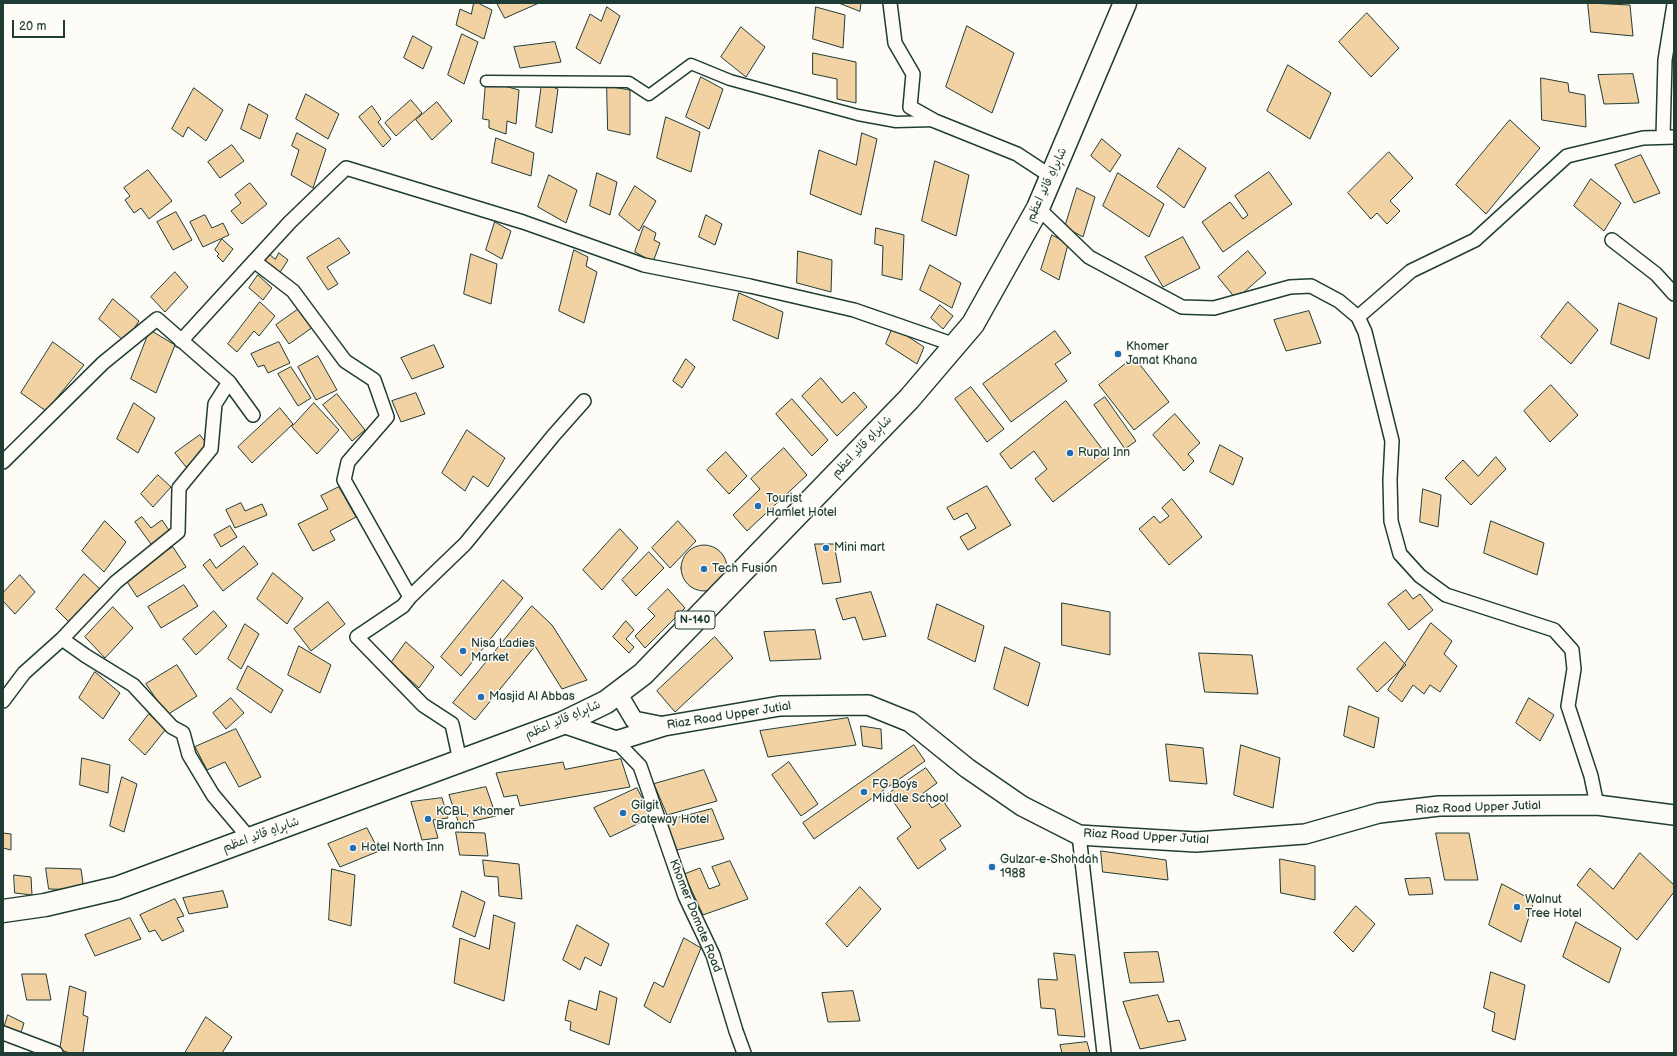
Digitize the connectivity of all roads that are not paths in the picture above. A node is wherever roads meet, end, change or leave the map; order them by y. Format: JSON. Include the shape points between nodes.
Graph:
{"nodes":[{"id":1,"x":890,"y":3,"type":"edge"},
{"id":2,"x":1125,"y":3,"type":"edge"},
{"id":3,"x":1674,"y":4,"type":"edge"},
{"id":4,"x":486,"y":81,"type":"dead end"},
{"id":5,"x":935,"y":121,"type":"junction"},
{"id":6,"x":1669,"y":137,"type":"edge"},
{"id":7,"x":1052,"y":177,"type":"junction"},
{"id":8,"x":1038,"y":208,"type":"junction"},
{"id":9,"x":1612,"y":240,"type":"dead end"},
{"id":10,"x":254,"y":260,"type":"junction"},
{"id":11,"x":1674,"y":294,"type":"edge"},
{"id":12,"x":1358,"y":317,"type":"junction"},
{"id":13,"x":181,"y":341,"type":"junction"},
{"id":14,"x":955,"y":345,"type":"junction"},
{"id":15,"x":229,"y":382,"type":"junction"},
{"id":16,"x":584,"y":401,"type":"dead end"},
{"id":17,"x":253,"y":414,"type":"dead end"},
{"id":18,"x":3,"y":462,"type":"edge"},
{"id":19,"x":410,"y":597,"type":"junction"},
{"id":20,"x":62,"y":639,"type":"junction"},
{"id":21,"x":618,"y":693,"type":"junction"},
{"id":22,"x":3,"y":701,"type":"edge"},
{"id":23,"x":563,"y":723,"type":"junction"},
{"id":24,"x":664,"y":726,"type":"junction"},
{"id":25,"x":616,"y":741,"type":"junction"},
{"id":26,"x":460,"y":761,"type":"junction"},
{"id":27,"x":1597,"y":805,"type":"junction"},
{"id":28,"x":1674,"y":816,"type":"edge"},
{"id":29,"x":1080,"y":835,"type":"junction"},
{"id":30,"x":250,"y":840,"type":"junction"},
{"id":31,"x":3,"y":911,"type":"edge"},
{"id":32,"x":3,"y":1033,"type":"edge"},
{"id":33,"x":56,"y":1053,"type":"edge"},
{"id":34,"x":744,"y":1053,"type":"edge"},
{"id":35,"x":1104,"y":1053,"type":"edge"}],
"edges":[{"from":1,"to":5,"type":"street","via":[[895,43],[913,74],[910,107]]},
{"from":2,"to":7,"type":"highway","name":"شاہراہِ قائدِ اعظم","number":"N-140"},
{"from":3,"to":6,"type":"street","via":[[1665,60]]},
{"from":4,"to":5,"type":"street","via":[[629,82],[649,94],[691,64],[730,80],[858,115],[896,122]]},
{"from":5,"to":7,"type":"street","via":[[1016,154]]},
{"from":6,"to":12,"type":"street","via":[[1643,138],[1567,156],[1475,240],[1411,271]]},
{"from":7,"to":8,"type":"highway","name":"شاہراہِ قائدِ اعظم","number":"N-140"},
{"from":8,"to":12,"type":"street","via":[[1089,257],[1182,307],[1214,308],[1290,287],[1311,286],[1339,301]]},
{"from":8,"to":14,"type":"highway","name":"شاہراہِ قائدِ اعظم","number":"N-140","via":[[973,324]]},
{"from":9,"to":11,"type":"street","via":[[1656,274]]},
{"from":10,"to":13,"type":"street"},
{"from":10,"to":14,"type":"street","via":[[346,168],[522,222],[644,265],[854,310]]},
{"from":10,"to":19,"type":"street","via":[[293,291],[344,361],[374,380],[387,417],[348,462],[344,480]]},
{"from":12,"to":27,"type":"street","via":[[1365,332],[1392,440],[1391,521],[1400,554],[1420,576],[1446,595],[1554,630],[1572,650],[1574,669],[1568,706],[1591,776]]},
{"from":13,"to":15,"type":"street"},
{"from":13,"to":18,"type":"street","via":[[156,319],[103,363]]},
{"from":14,"to":21,"type":"highway","name":"شاہراہِ قائدِ اعظم","number":"N-140","via":[[909,399],[775,538],[643,674]]},
{"from":15,"to":17,"type":"street"},
{"from":15,"to":20,"type":"street","via":[[215,404],[211,449],[180,488],[178,532],[116,582]]},
{"from":16,"to":19,"type":"street","via":[[465,544]]},
{"from":19,"to":26,"type":"street","via":[[403,606],[357,637],[423,705],[452,724]]},
{"from":20,"to":22,"type":"street","via":[[24,673]]},
{"from":20,"to":30,"type":"street","via":[[133,685],[172,727],[183,734],[189,756],[213,795]]},
{"from":21,"to":23,"type":"highway","name":"شاہراہِ قائدِ اعظم","number":"N-140","via":[[606,702]]},
{"from":21,"to":24,"type":"street","via":[[634,720]]},
{"from":23,"to":25,"type":"main road"},
{"from":23,"to":26,"type":"highway","name":"شاہراہِ قائدِ اعظم","number":"N-140"},
{"from":24,"to":25,"type":"main road","name":"Riaz Road Upper Jutial"},
{"from":24,"to":29,"type":"main road","name":"Riaz Road Upper Jutial","via":[[780,706],[868,705],[910,722],[967,768],[1022,806]]},
{"from":25,"to":34,"type":"street","name":"Khomer Domote Road","via":[[640,766],[685,896],[713,954]]},
{"from":26,"to":30,"type":"highway","name":"شاہراہِ قائدِ اعظم","number":"N-140"},
{"from":27,"to":28,"type":"main road","name":"Riaz Road Upper Jutial"},
{"from":27,"to":29,"type":"main road","name":"Riaz Road Upper Jutial","via":[[1439,806],[1379,813],[1305,834],[1196,842]]},
{"from":29,"to":35,"type":"street"},
{"from":30,"to":31,"type":"highway","name":"شاہراہِ قائدِ اعظم","number":"N-140","via":[[117,888],[45,906]]},
{"from":32,"to":33,"type":"street"}]}
